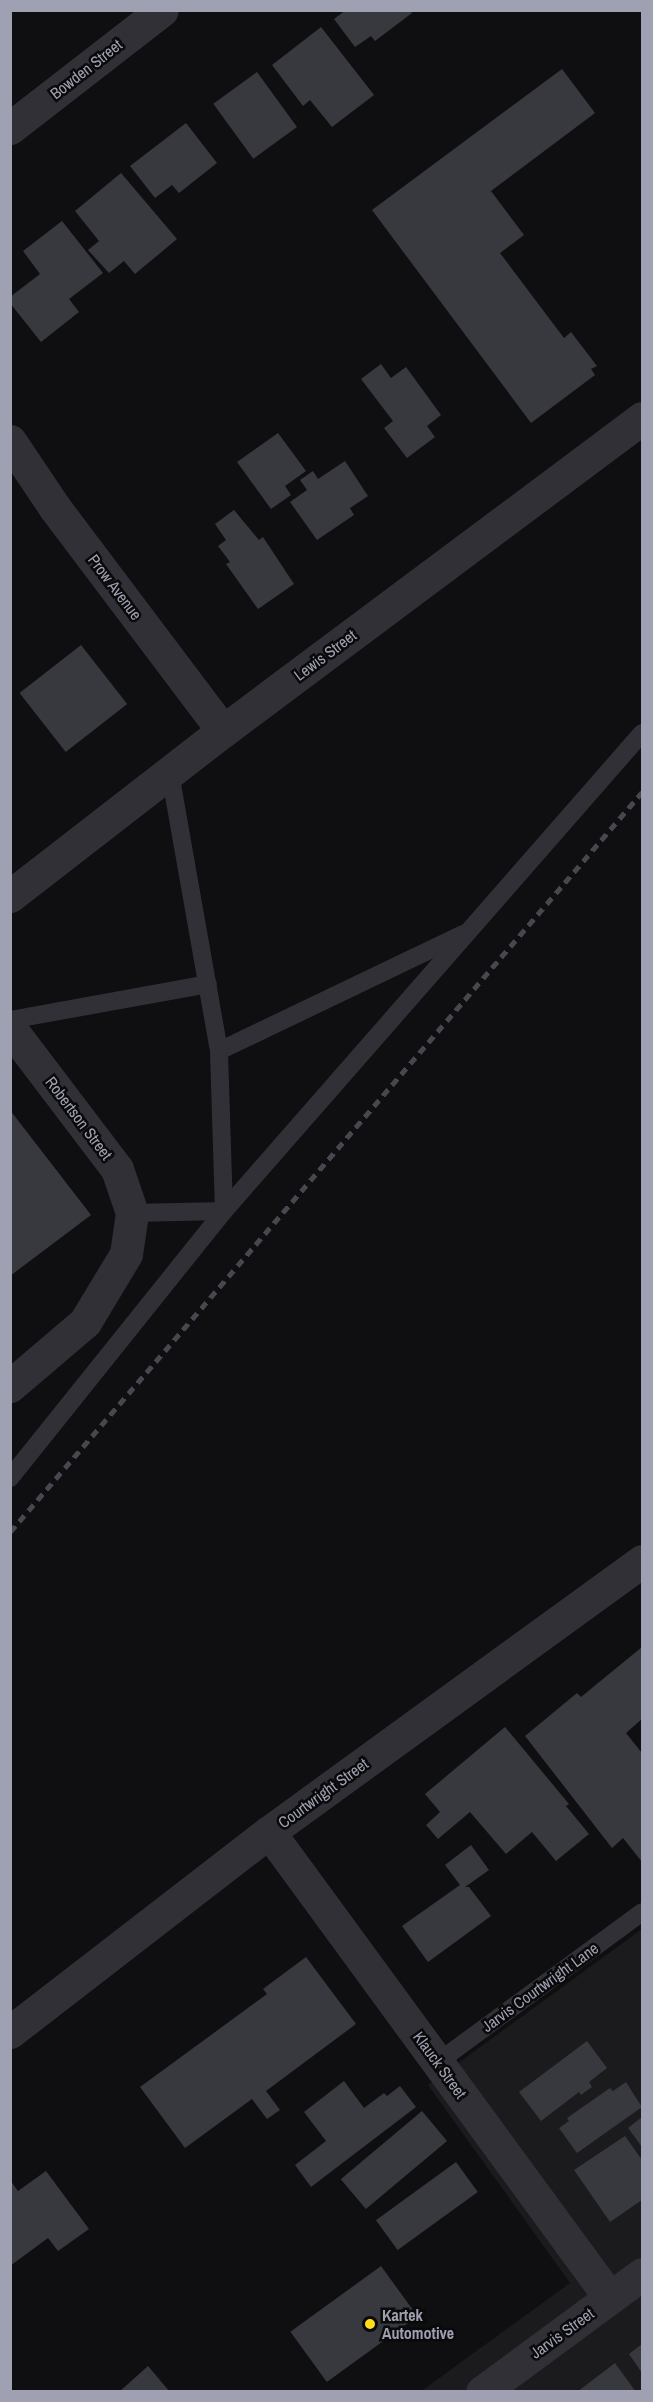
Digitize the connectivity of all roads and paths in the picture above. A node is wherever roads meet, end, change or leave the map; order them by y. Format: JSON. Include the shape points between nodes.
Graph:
{"nodes":[{"id":1,"x":162,"y":10,"type":"edge"},
{"id":2,"x":10,"y":128,"type":"edge"},
{"id":3,"x":642,"y":418,"type":"edge"},
{"id":4,"x":10,"y":441,"type":"edge"},
{"id":5,"x":223,"y":731,"type":"junction"},
{"id":6,"x":642,"y":733,"type":"edge"},
{"id":7,"x":170,"y":773,"type":"junction"},
{"id":8,"x":10,"y":896,"type":"edge"},
{"id":9,"x":470,"y":930,"type":"junction"},
{"id":10,"x":208,"y":984,"type":"junction"},
{"id":11,"x":10,"y":1020,"type":"edge"},
{"id":12,"x":10,"y":1028,"type":"edge"},
{"id":13,"x":219,"y":1051,"type":"junction"},
{"id":14,"x":224,"y":1212,"type":"junction"},
{"id":15,"x":132,"y":1213,"type":"junction"},
{"id":16,"x":10,"y":1386,"type":"edge"},
{"id":17,"x":10,"y":1478,"type":"edge"},
{"id":18,"x":642,"y":1562,"type":"edge"},
{"id":19,"x":269,"y":1832,"type":"junction"},
{"id":20,"x":642,"y":1912,"type":"edge"},
{"id":21,"x":10,"y":2032,"type":"edge"},
{"id":22,"x":438,"y":2062,"type":"junction"},
{"id":23,"x":642,"y":2274,"type":"edge"},
{"id":24,"x":610,"y":2298,"type":"junction"},
{"id":25,"x":482,"y":2391,"type":"edge"}],
"edges":[{"from":1,"to":2,"type":"street","name":"Bowden Street"},
{"from":3,"to":5,"type":"street","name":"Lewis Street"},
{"from":4,"to":5,"type":"street","name":"Prow Avenue","via":[[54,508]]},
{"from":5,"to":7,"type":"street","name":"Lewis Street"},
{"from":6,"to":9,"type":"lane"},
{"from":7,"to":8,"type":"street","name":"Lewis Street"},
{"from":7,"to":10,"type":"lane"},
{"from":9,"to":13,"type":"lane"},
{"from":9,"to":14,"type":"lane"},
{"from":10,"to":11,"type":"lane"},
{"from":10,"to":13,"type":"lane"},
{"from":12,"to":15,"type":"street","name":"Robertson Street","via":[[117,1169]]},
{"from":13,"to":14,"type":"lane"},
{"from":14,"to":15,"type":"lane"},
{"from":14,"to":17,"type":"lane"},
{"from":15,"to":16,"type":"street","name":"Robertson Street","via":[[126,1254],[86,1322]]},
{"from":18,"to":19,"type":"street","name":"Courtwright Street"},
{"from":19,"to":21,"type":"street","name":"Courtwright Street"},
{"from":19,"to":22,"type":"street","name":"Klauck Street"},
{"from":20,"to":22,"type":"lane","name":"Jarvis Courtwright Lane"},
{"from":22,"to":24,"type":"street","name":"Klauck Street"},
{"from":23,"to":24,"type":"street","name":"Jarvis Street"},
{"from":24,"to":25,"type":"street","name":"Jarvis Street"}]}
